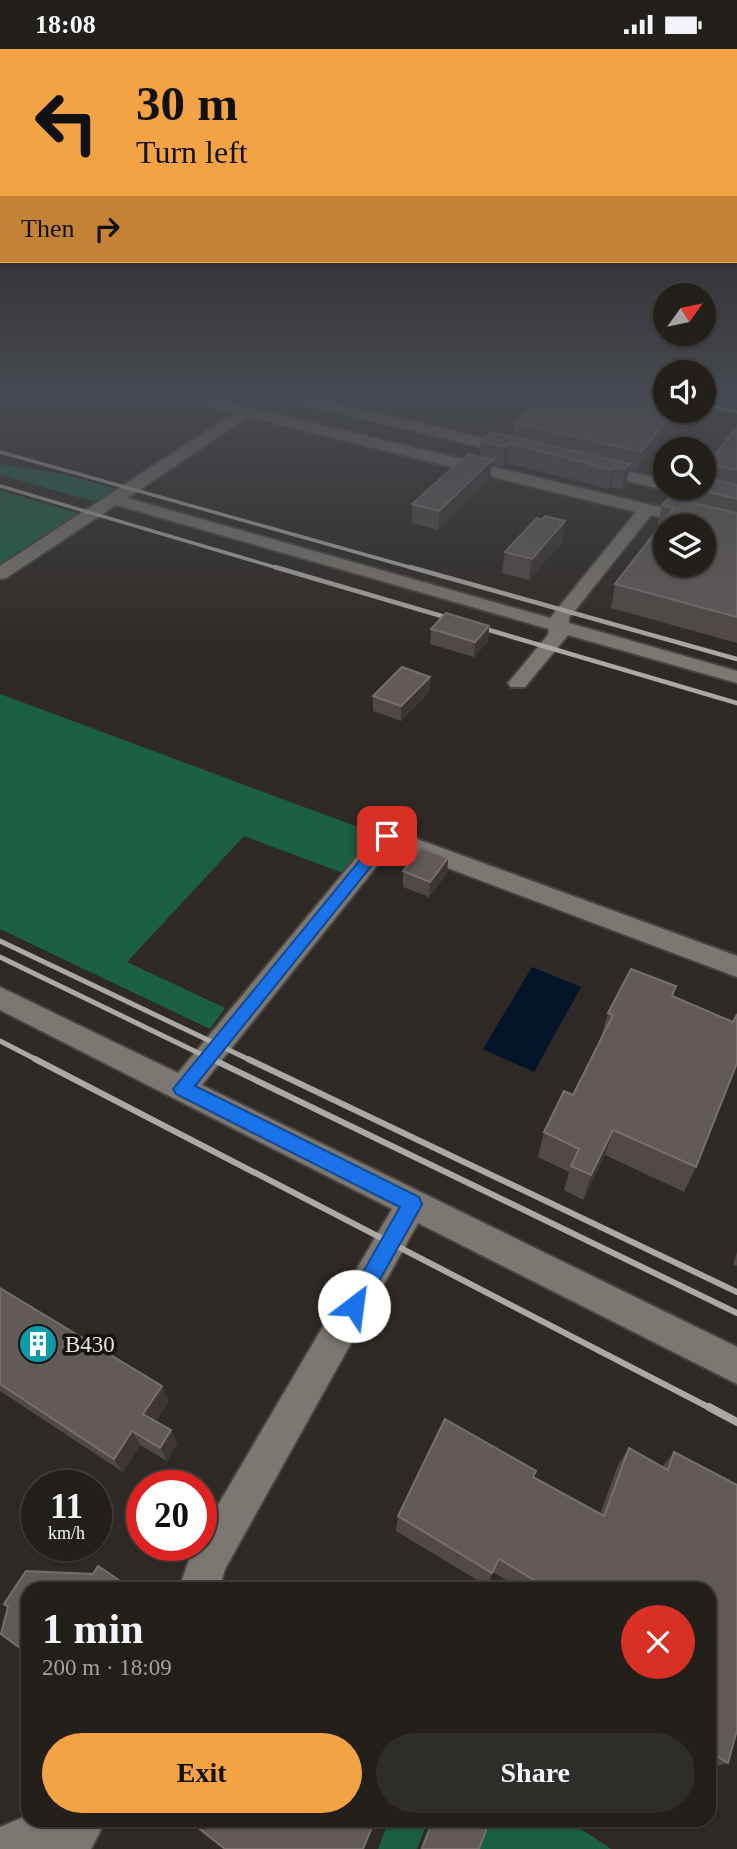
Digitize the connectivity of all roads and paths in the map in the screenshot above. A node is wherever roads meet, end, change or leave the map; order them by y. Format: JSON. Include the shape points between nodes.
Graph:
{"nodes":[{"id":1,"x":143,"y":480,"type":"edge"},
{"id":2,"x":527,"y":480,"type":"edge"},
{"id":3,"x":114,"y":499,"type":"junction"},
{"id":4,"x":647,"y":509,"type":"junction"},
{"id":5,"x":737,"y":531,"type":"edge"},
{"id":6,"x":0,"y":574,"type":"edge"},
{"id":7,"x":559,"y":627,"type":"junction"},
{"id":8,"x":737,"y":677,"type":"edge"},
{"id":9,"x":518,"y":683,"type":"dead end"},
{"id":10,"x":737,"y":967,"type":"edge"},
{"id":11,"x":0,"y":998,"type":"edge"},
{"id":12,"x":182,"y":1089,"type":"junction"},
{"id":13,"x":412,"y":1204,"type":"junction"},
{"id":14,"x":737,"y":1366,"type":"edge"},
{"id":15,"x":201,"y":1582,"type":"edge"},
{"id":16,"x":78,"y":1827,"type":"edge"},
{"id":17,"x":6,"y":1849,"type":"edge"},
{"id":18,"x":52,"y":1849,"type":"edge"},
{"id":19,"x":64,"y":1849,"type":"edge"}],
"edges":[{"from":1,"to":3,"type":"lane"},
{"from":2,"to":4,"type":"lane"},
{"from":3,"to":6,"type":"lane"},
{"from":3,"to":7,"type":"lane"},
{"from":4,"to":5,"type":"lane"},
{"from":4,"to":7,"type":"lane","via":[[560,617]]},
{"from":7,"to":8,"type":"lane"},
{"from":7,"to":9,"type":"lane","via":[[558,636]]},
{"from":10,"to":12,"type":"lane","via":[[387,836]]},
{"from":11,"to":12,"type":"lane"},
{"from":12,"to":13,"type":"lane"},
{"from":13,"to":14,"type":"lane"},
{"from":13,"to":15,"type":"lane","via":[[207,1562]]},
{"from":16,"to":19,"type":"lane"},
{"from":17,"to":18,"type":"lane","via":[[30,1838]]}]}
